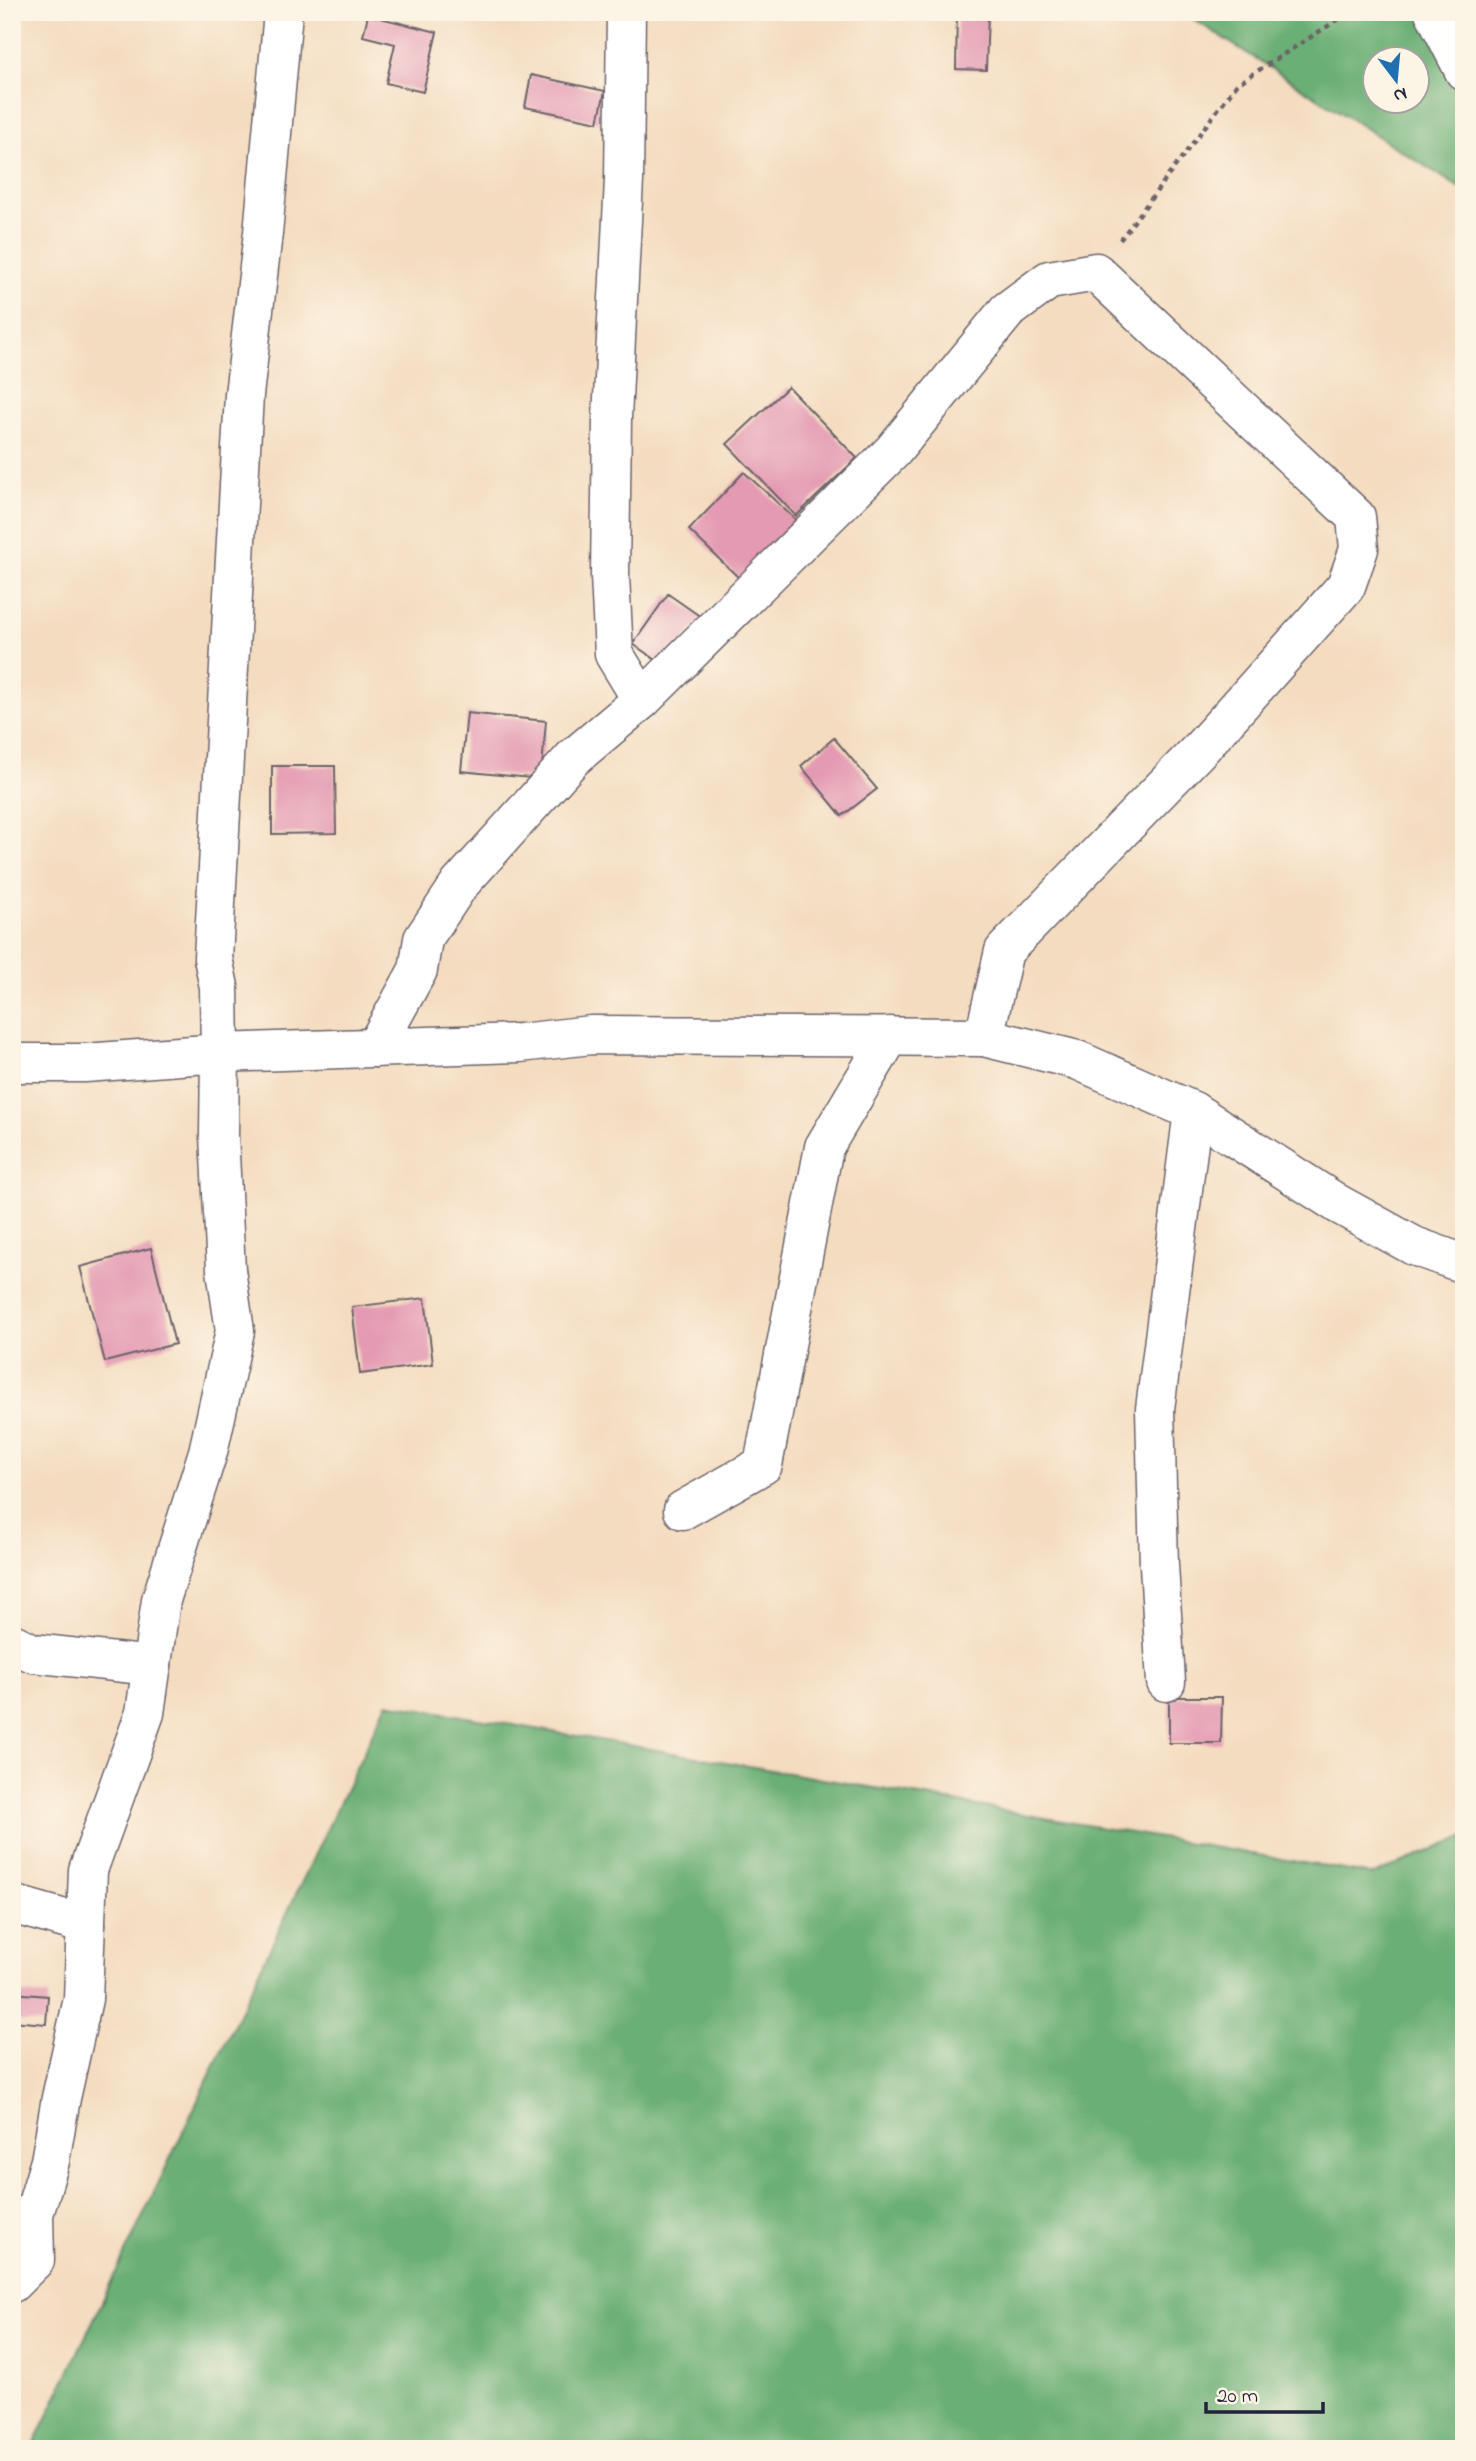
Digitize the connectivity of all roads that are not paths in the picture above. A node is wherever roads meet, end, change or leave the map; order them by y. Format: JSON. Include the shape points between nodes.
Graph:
{"nodes":[{"id":1,"x":283,"y":12,"type":"edge"},
{"id":2,"x":626,"y":12,"type":"edge"},
{"id":3,"x":1434,"y":12,"type":"edge"},
{"id":4,"x":1464,"y":71,"type":"edge"},
{"id":5,"x":642,"y":700,"type":"junction"},
{"id":6,"x":890,"y":1036,"type":"junction"},
{"id":7,"x":984,"y":1037,"type":"junction"},
{"id":8,"x":375,"y":1048,"type":"junction"},
{"id":9,"x":220,"y":1053,"type":"junction"},
{"id":10,"x":12,"y":1063,"type":"edge"},
{"id":11,"x":1193,"y":1111,"type":"junction"},
{"id":12,"x":1464,"y":1264,"type":"edge"},
{"id":13,"x":683,"y":1510,"type":"dead end"},
{"id":14,"x":12,"y":1643,"type":"edge"},
{"id":15,"x":152,"y":1667,"type":"junction"},
{"id":16,"x":1166,"y":1682,"type":"dead end"},
{"id":17,"x":12,"y":1904,"type":"edge"},
{"id":18,"x":86,"y":1925,"type":"junction"},
{"id":19,"x":12,"y":2283,"type":"edge"}],
"edges":[{"from":1,"to":9,"type":"street","via":[[244,409],[213,958],[219,987]]},
{"from":2,"to":5,"type":"street","via":[[610,576],[614,654]]},
{"from":3,"to":4,"type":"street"},
{"from":5,"to":7,"type":"street","via":[[892,451],[1007,311],[1049,280],[1096,272],[1356,517],[1359,549],[1346,586],[1203,746],[1004,951]]},
{"from":5,"to":8,"type":"street","via":[[573,758],[459,885],[423,939],[418,970]]},
{"from":6,"to":7,"type":"street"},
{"from":6,"to":8,"type":"street","via":[[591,1034],[520,1043]]},
{"from":6,"to":13,"type":"street","via":[[824,1147],[763,1465]]},
{"from":7,"to":11,"type":"street","via":[[1077,1060]]},
{"from":8,"to":9,"type":"street"},
{"from":9,"to":10,"type":"street","via":[[85,1063]]},
{"from":9,"to":15,"type":"street","via":[[220,1163],[226,1270],[235,1331],[208,1452],[161,1600]]},
{"from":11,"to":12,"type":"street","via":[[1338,1204],[1414,1246]]},
{"from":11,"to":16,"type":"street","via":[[1155,1409]]},
{"from":14,"to":15,"type":"street","via":[[33,1653]]},
{"from":15,"to":18,"type":"street","via":[[145,1713],[88,1870]]},
{"from":17,"to":18,"type":"street"},
{"from":18,"to":19,"type":"street","via":[[83,1999],[50,2161],[34,2214],[35,2260]]}]}
